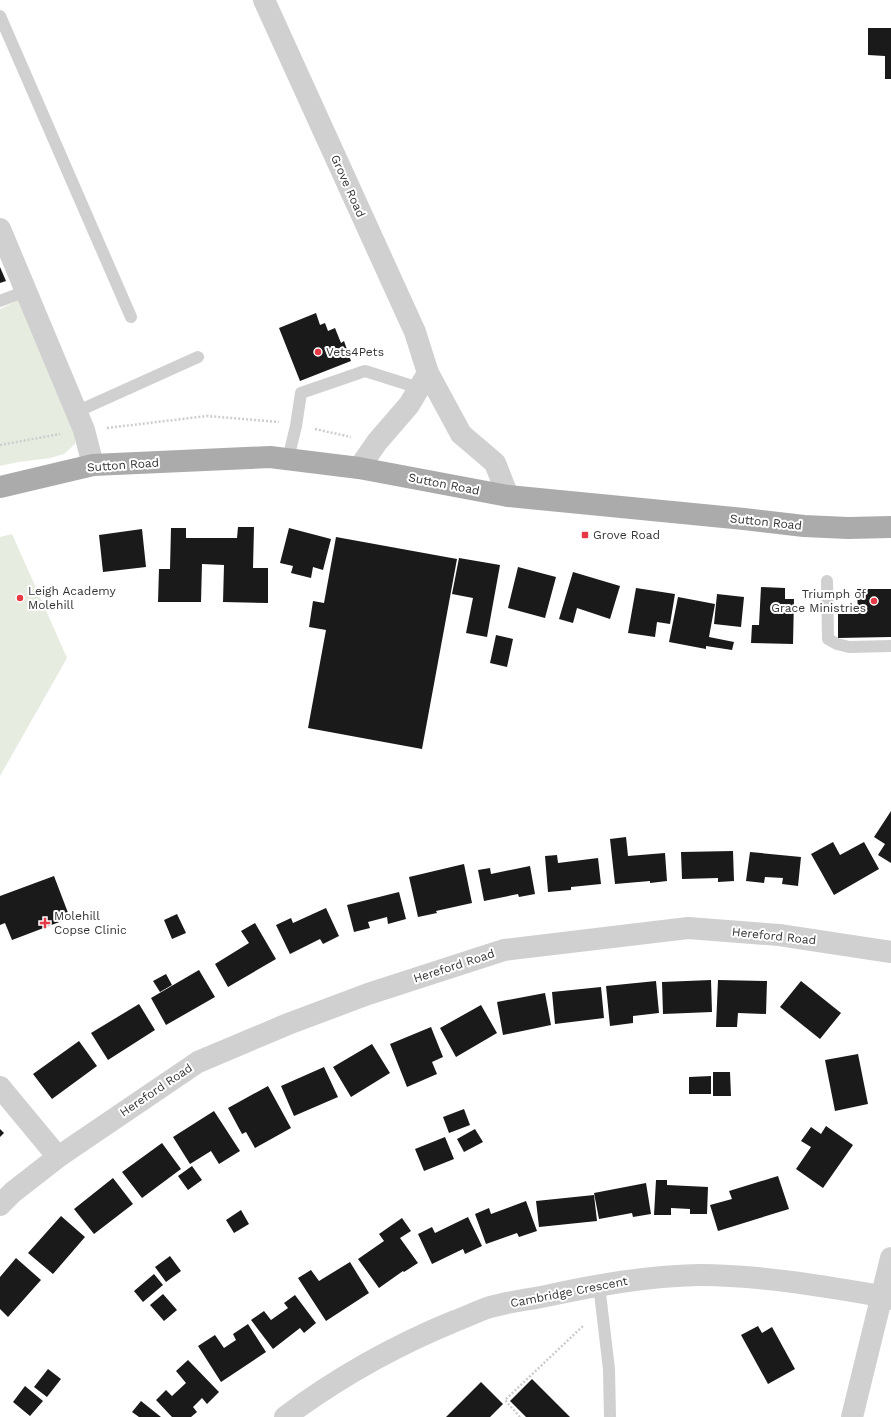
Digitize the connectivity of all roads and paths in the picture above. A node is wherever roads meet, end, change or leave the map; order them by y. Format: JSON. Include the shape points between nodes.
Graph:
{"nodes":[{"id":1,"x":264,"y":0,"type":"edge"},
{"id":2,"x":0,"y":16,"type":"edge"},
{"id":3,"x":0,"y":229,"type":"edge"},
{"id":4,"x":26,"y":291,"type":"junction"},
{"id":5,"x":0,"y":301,"type":"edge"},
{"id":6,"x":131,"y":317,"type":"dead end"},
{"id":7,"x":198,"y":357,"type":"dead end"},
{"id":8,"x":424,"y":381,"type":"junction"},
{"id":9,"x":80,"y":421,"type":"junction"},
{"id":10,"x":296,"y":426,"type":"junction"},
{"id":11,"x":377,"y":442,"type":"junction"},
{"id":12,"x":0,"y":445,"type":"edge"},
{"id":13,"x":288,"y":459,"type":"junction"},
{"id":14,"x":93,"y":465,"type":"junction"},
{"id":15,"x":359,"y":468,"type":"junction"},
{"id":16,"x":0,"y":487,"type":"edge"},
{"id":17,"x":508,"y":496,"type":"junction"},
{"id":18,"x":891,"y":527,"type":"edge"},
{"id":19,"x":827,"y":581,"type":"dead end"},
{"id":20,"x":891,"y":646,"type":"edge"},
{"id":21,"x":891,"y":952,"type":"edge"},
{"id":22,"x":0,"y":1087,"type":"edge"},
{"id":23,"x":58,"y":1157,"type":"junction"},
{"id":24,"x":0,"y":1204,"type":"edge"},
{"id":25,"x":891,"y":1258,"type":"edge"},
{"id":26,"x":599,"y":1285,"type":"junction"},
{"id":27,"x":886,"y":1297,"type":"edge"},
{"id":28,"x":602,"y":1308,"type":"junction"},
{"id":29,"x":285,"y":1417,"type":"edge"},
{"id":30,"x":520,"y":1417,"type":"edge"},
{"id":31,"x":610,"y":1417,"type":"edge"},
{"id":32,"x":852,"y":1417,"type":"edge"}],
"edges":[{"from":1,"to":8,"type":"street","name":"Grove Road","via":[[415,332]]},
{"from":2,"to":6,"type":"lane"},
{"from":3,"to":4,"type":"street"},
{"from":4,"to":5,"type":"lane"},
{"from":4,"to":9,"type":"street"},
{"from":7,"to":9,"type":"lane"},
{"from":8,"to":10,"type":"lane","via":[[365,371],[301,393]]},
{"from":8,"to":11,"type":"street","via":[[409,406]]},
{"from":8,"to":17,"type":"street","name":"Grove Road","via":[[461,434],[495,463]]},
{"from":9,"to":10,"type":"path","via":[[207,416],[281,422]]},
{"from":9,"to":12,"type":"path"},
{"from":9,"to":14,"type":"street"},
{"from":10,"to":11,"type":"path"},
{"from":10,"to":13,"type":"lane"},
{"from":11,"to":15,"type":"street"},
{"from":13,"to":14,"type":"main road","name":"Sutton Road","via":[[270,457]]},
{"from":13,"to":15,"type":"main road","name":"Sutton Road"},
{"from":14,"to":16,"type":"main road","name":"Sutton Road"},
{"from":15,"to":17,"type":"main road","name":"Sutton Road"},
{"from":17,"to":18,"type":"main road","name":"Sutton Road","via":[[804,526]]},
{"from":19,"to":20,"type":"lane","via":[[828,639],[849,647]]},
{"from":21,"to":23,"type":"street","name":"Hereford Road","via":[[779,935],[688,928],[504,950],[368,994],[198,1062]]},
{"from":22,"to":23,"type":"street"},
{"from":23,"to":24,"type":"street","name":"Hereford Road"},
{"from":25,"to":27,"type":"street"},
{"from":26,"to":27,"type":"street","name":"Cambridge Crescent","via":[[659,1277],[700,1275],[793,1282]]},
{"from":26,"to":28,"type":"lane"},
{"from":26,"to":29,"type":"street","name":"Cambridge Crescent","via":[[488,1308],[436,1329],[349,1373]]},
{"from":27,"to":32,"type":"street"},
{"from":28,"to":30,"type":"path","via":[[505,1400]]},
{"from":28,"to":31,"type":"lane","via":[[609,1369]]}]}
